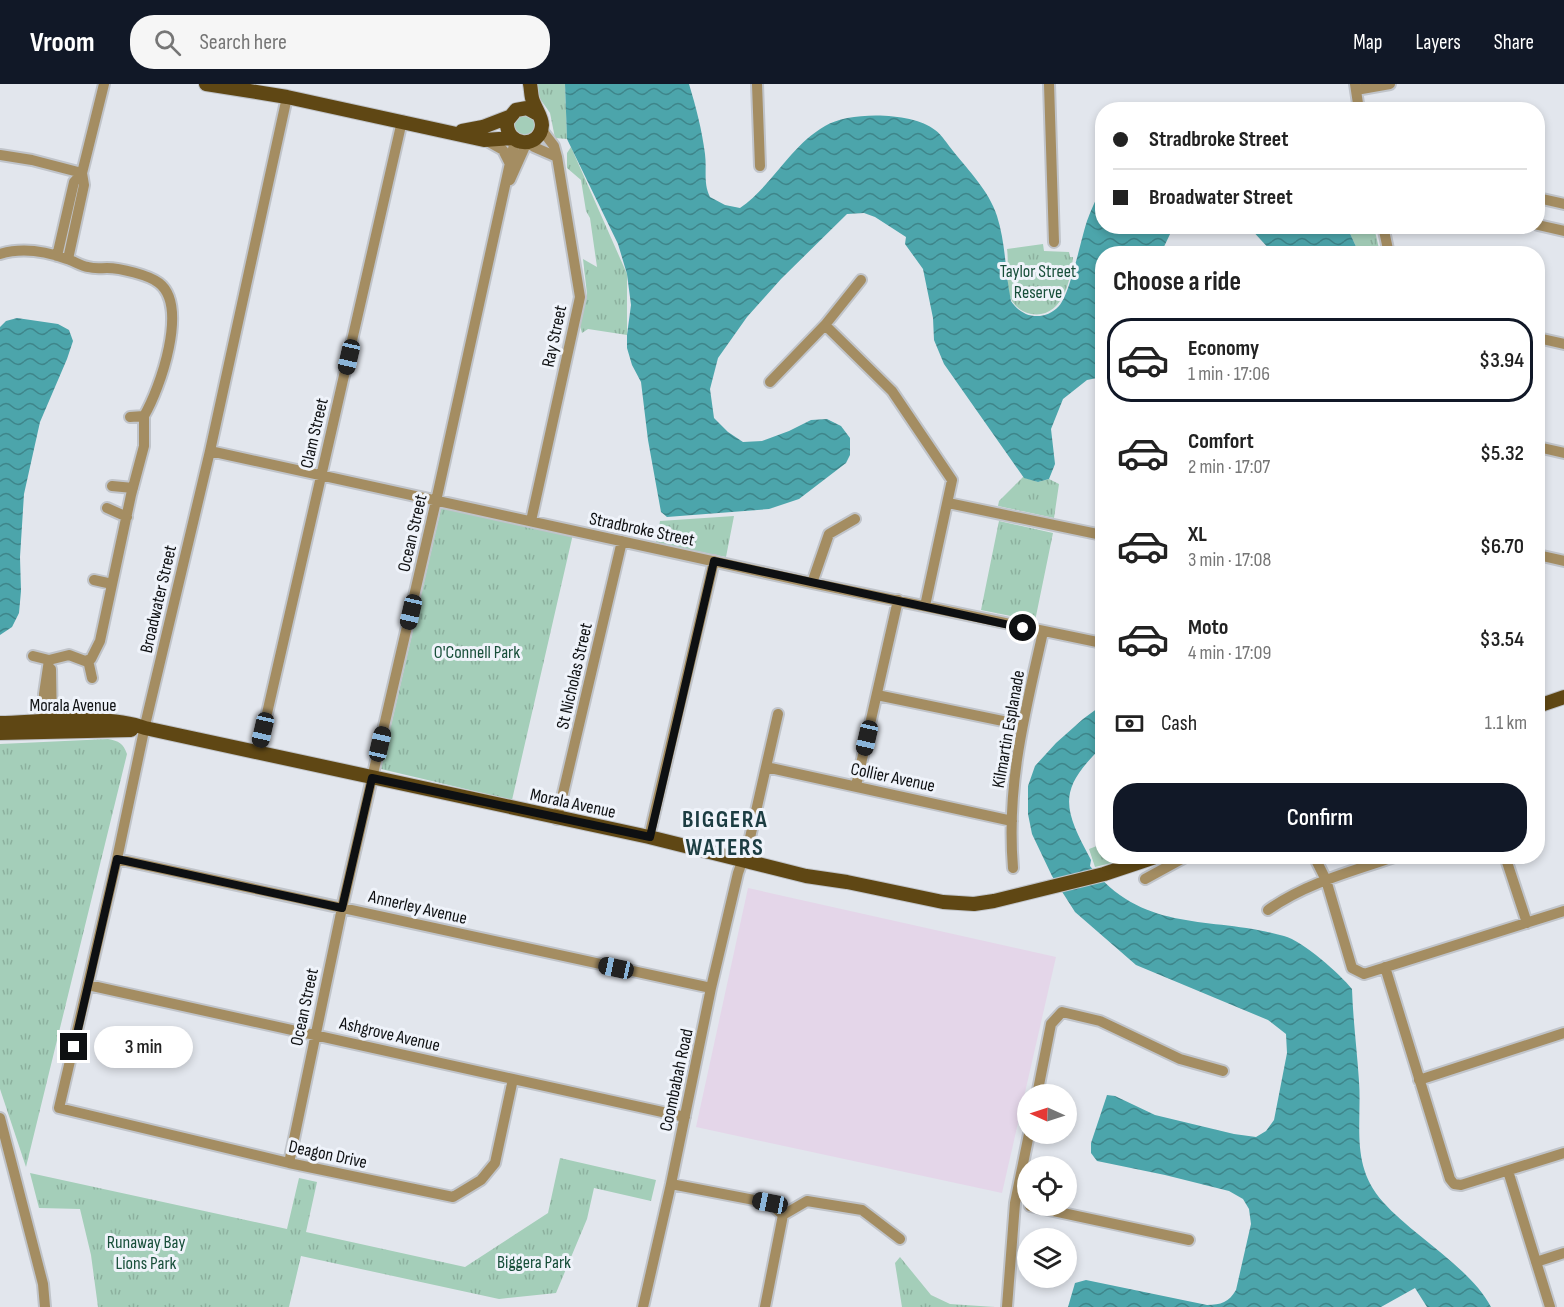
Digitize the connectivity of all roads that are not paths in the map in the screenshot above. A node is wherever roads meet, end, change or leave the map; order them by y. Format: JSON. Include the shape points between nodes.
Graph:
{"nodes":[{"id":1,"x":104,"y":84,"type":"edge"},
{"id":2,"x":206,"y":84,"type":"edge"},
{"id":3,"x":528,"y":84,"type":"edge"},
{"id":4,"x":757,"y":84,"type":"edge"},
{"id":5,"x":1049,"y":84,"type":"edge"},
{"id":6,"x":1390,"y":84,"type":"edge"},
{"id":7,"x":1355,"y":87,"type":"edge"},
{"id":8,"x":287,"y":97,"type":"junction"},
{"id":9,"x":1358,"y":102,"type":"edge"},
{"id":10,"x":512,"y":113,"type":"junction"},
{"id":11,"x":538,"y":114,"type":"junction"},
{"id":12,"x":402,"y":121,"type":"junction"},
{"id":13,"x":541,"y":129,"type":"junction"},
{"id":14,"x":454,"y":132,"type":"junction"},
{"id":15,"x":484,"y":140,"type":"junction"},
{"id":16,"x":521,"y":140,"type":"junction"},
{"id":17,"x":0,"y":155,"type":"edge"},
{"id":18,"x":557,"y":156,"type":"junction"},
{"id":19,"x":509,"y":162,"type":"junction"},
{"id":20,"x":760,"y":166,"type":"dead end"},
{"id":21,"x":82,"y":173,"type":"junction"},
{"id":22,"x":505,"y":191,"type":"junction"},
{"id":23,"x":1545,"y":200,"type":"edge"},
{"id":24,"x":1564,"y":204,"type":"edge"},
{"id":25,"x":1545,"y":227,"type":"edge"},
{"id":26,"x":1564,"y":231,"type":"edge"},
{"id":27,"x":1054,"y":242,"type":"dead end"},
{"id":28,"x":0,"y":254,"type":"edge"},
{"id":29,"x":62,"y":257,"type":"junction"},
{"id":30,"x":861,"y":280,"type":"dead end"},
{"id":31,"x":825,"y":325,"type":"junction"},
{"id":32,"x":1545,"y":340,"type":"edge"},
{"id":33,"x":1564,"y":344,"type":"edge"},
{"id":34,"x":770,"y":382,"type":"dead end"},
{"id":35,"x":144,"y":416,"type":"junction"},
{"id":36,"x":130,"y":417,"type":"dead end"},
{"id":37,"x":1545,"y":449,"type":"edge"},
{"id":38,"x":210,"y":451,"type":"junction"},
{"id":39,"x":1564,"y":453,"type":"edge"},
{"id":40,"x":322,"y":476,"type":"junction"},
{"id":41,"x":111,"y":486,"type":"dead end"},
{"id":42,"x":133,"y":488,"type":"junction"},
{"id":43,"x":436,"y":501,"type":"junction"},
{"id":44,"x":948,"y":503,"type":"junction"},
{"id":45,"x":107,"y":507,"type":"dead end"},
{"id":46,"x":127,"y":517,"type":"junction"},
{"id":47,"x":855,"y":519,"type":"dead end"},
{"id":48,"x":531,"y":521,"type":"junction"},
{"id":49,"x":1095,"y":534,"type":"edge"},
{"id":50,"x":622,"y":541,"type":"junction"},
{"id":51,"x":1545,"y":557,"type":"edge"},
{"id":52,"x":714,"y":561,"type":"junction"},
{"id":53,"x":1564,"y":561,"type":"edge"},
{"id":54,"x":94,"y":580,"type":"dead end"},
{"id":55,"x":812,"y":583,"type":"junction"},
{"id":56,"x":112,"y":584,"type":"junction"},
{"id":57,"x":898,"y":600,"type":"junction"},
{"id":58,"x":925,"y":606,"type":"junction"},
{"id":59,"x":1043,"y":632,"type":"junction"},
{"id":60,"x":1095,"y":642,"type":"edge"},
{"id":61,"x":33,"y":656,"type":"dead end"},
{"id":62,"x":49,"y":660,"type":"junction"},
{"id":63,"x":88,"y":660,"type":"junction"},
{"id":64,"x":92,"y":678,"type":"dead end"},
{"id":65,"x":877,"y":695,"type":"junction"},
{"id":66,"x":1564,"y":697,"type":"edge"},
{"id":67,"x":1545,"y":704,"type":"edge"},
{"id":68,"x":778,"y":714,"type":"dead end"},
{"id":69,"x":0,"y":723,"type":"edge"},
{"id":70,"x":1022,"y":725,"type":"junction"},
{"id":71,"x":48,"y":727,"type":"junction"},
{"id":72,"x":145,"y":728,"type":"junction"},
{"id":73,"x":0,"y":733,"type":"edge"},
{"id":74,"x":258,"y":753,"type":"junction"},
{"id":75,"x":766,"y":767,"type":"junction"},
{"id":76,"x":372,"y":778,"type":"junction"},
{"id":77,"x":856,"y":786,"type":"junction"},
{"id":78,"x":557,"y":819,"type":"junction"},
{"id":79,"x":1012,"y":820,"type":"junction"},
{"id":80,"x":650,"y":837,"type":"junction"},
{"id":81,"x":117,"y":859,"type":"junction"},
{"id":82,"x":742,"y":861,"type":"junction"},
{"id":83,"x":1134,"y":864,"type":"edge"},
{"id":84,"x":1172,"y":864,"type":"edge"},
{"id":85,"x":1318,"y":864,"type":"edge"},
{"id":86,"x":1373,"y":864,"type":"edge"},
{"id":87,"x":1508,"y":864,"type":"edge"},
{"id":88,"x":1013,"y":868,"type":"dead end"},
{"id":89,"x":1145,"y":879,"type":"dead end"},
{"id":90,"x":1326,"y":880,"type":"junction"},
{"id":91,"x":342,"y":908,"type":"junction"},
{"id":92,"x":1268,"y":910,"type":"dead end"},
{"id":93,"x":1564,"y":910,"type":"edge"},
{"id":94,"x":1527,"y":923,"type":"junction"},
{"id":95,"x":1385,"y":967,"type":"junction"},
{"id":96,"x":88,"y":985,"type":"junction"},
{"id":97,"x":711,"y":988,"type":"junction"},
{"id":98,"x":1564,"y":1033,"type":"edge"},
{"id":99,"x":315,"y":1034,"type":"junction"},
{"id":100,"x":1223,"y":1071,"type":"dead end"},
{"id":101,"x":513,"y":1079,"type":"junction"},
{"id":102,"x":1419,"y":1080,"type":"junction"},
{"id":103,"x":1039,"y":1084,"type":"edge"},
{"id":104,"x":59,"y":1108,"type":"joint"},
{"id":105,"x":685,"y":1117,"type":"junction"},
{"id":106,"x":0,"y":1118,"type":"edge"},
{"id":107,"x":1027,"y":1144,"type":"edge"},
{"id":108,"x":1564,"y":1154,"type":"edge"},
{"id":109,"x":289,"y":1163,"type":"junction"},
{"id":110,"x":1508,"y":1171,"type":"junction"},
{"id":111,"x":671,"y":1184,"type":"junction"},
{"id":112,"x":1015,"y":1203,"type":"joint"},
{"id":113,"x":783,"y":1215,"type":"junction"},
{"id":114,"x":1076,"y":1216,"type":"edge"},
{"id":115,"x":900,"y":1239,"type":"dead end"},
{"id":116,"x":1189,"y":1240,"type":"dead end"},
{"id":117,"x":1564,"y":1253,"type":"edge"},
{"id":118,"x":1536,"y":1262,"type":"junction"},
{"id":119,"x":45,"y":1307,"type":"edge"},
{"id":120,"x":643,"y":1307,"type":"edge"},
{"id":121,"x":765,"y":1307,"type":"edge"},
{"id":122,"x":1007,"y":1307,"type":"edge"},
{"id":123,"x":1550,"y":1307,"type":"edge"}],
"edges":[{"from":1,"to":21,"type":"street"},
{"from":2,"to":8,"type":"main road"},
{"from":3,"to":10,"type":"main road"},
{"from":3,"to":11,"type":"main road"},
{"from":4,"to":20,"type":"street"},
{"from":5,"to":27,"type":"street"},
{"from":6,"to":7,"type":"street"},
{"from":7,"to":9,"type":"street"},
{"from":8,"to":12,"type":"main road"},
{"from":8,"to":38,"type":"street","name":"Broadwater Street"},
{"from":10,"to":11,"type":"main road","via":[[527,108]]},
{"from":10,"to":14,"type":"main road","via":[[483,128]]},
{"from":10,"to":16,"type":"main road","via":[[508,130]]},
{"from":11,"to":13,"type":"main road"},
{"from":12,"to":14,"type":"main road"},
{"from":12,"to":40,"type":"street","name":"Clam Street"},
{"from":13,"to":16,"type":"main road","via":[[537,137]]},
{"from":13,"to":18,"type":"street","name":"Ray Street"},
{"from":14,"to":15,"type":"main road"},
{"from":15,"to":16,"type":"main road"},
{"from":15,"to":19,"type":"street","via":[[499,146]]},
{"from":16,"to":18,"type":"street"},
{"from":16,"to":19,"type":"street","name":"Ocean Street"},
{"from":16,"to":22,"type":"street","name":"Ocean Street"},
{"from":17,"to":21,"type":"street"},
{"from":18,"to":48,"type":"street","name":"Ray Street","via":[[580,297]]},
{"from":19,"to":22,"type":"street","name":"Ocean Street"},
{"from":21,"to":29,"type":"street","via":[[84,185]]},
{"from":22,"to":43,"type":"street","name":"Ocean Street"},
{"from":23,"to":24,"type":"street"},
{"from":25,"to":26,"type":"street"},
{"from":28,"to":29,"type":"street","via":[[24,250]]},
{"from":29,"to":35,"type":"street","via":[[88,267],[146,276],[160,283],[170,298],[173,316],[161,377]]},
{"from":30,"to":31,"type":"street"},
{"from":31,"to":34,"type":"street"},
{"from":31,"to":44,"type":"street","via":[[892,391],[952,480]]},
{"from":32,"to":33,"type":"street"},
{"from":35,"to":36,"type":"street"},
{"from":35,"to":42,"type":"street","via":[[144,446]]},
{"from":37,"to":39,"type":"street"},
{"from":38,"to":40,"type":"street","name":"Stradbroke Street"},
{"from":38,"to":72,"type":"street","name":"Broadwater Street"},
{"from":40,"to":43,"type":"street","name":"Stradbroke Street"},
{"from":40,"to":74,"type":"street","name":"Clam Street"},
{"from":41,"to":42,"type":"street"},
{"from":42,"to":46,"type":"street"},
{"from":43,"to":48,"type":"street","name":"Stradbroke Street"},
{"from":43,"to":76,"type":"street","name":"Ocean Street"},
{"from":44,"to":49,"type":"street"},
{"from":44,"to":58,"type":"street"},
{"from":45,"to":46,"type":"street"},
{"from":46,"to":56,"type":"street"},
{"from":47,"to":55,"type":"street","via":[[829,534]]},
{"from":48,"to":50,"type":"street","name":"Stradbroke Street"},
{"from":50,"to":52,"type":"street","name":"Stradbroke Street"},
{"from":50,"to":78,"type":"street","name":"St Nicholas Street"},
{"from":51,"to":53,"type":"street"},
{"from":52,"to":55,"type":"street","name":"Stradbroke Street"},
{"from":52,"to":80,"type":"street"},
{"from":54,"to":56,"type":"street"},
{"from":55,"to":57,"type":"street","name":"Stradbroke Street"},
{"from":56,"to":63,"type":"street","via":[[100,641]]},
{"from":57,"to":58,"type":"street","name":"Stradbroke Street"},
{"from":57,"to":65,"type":"street"},
{"from":58,"to":59,"type":"street","name":"Stradbroke Street"},
{"from":59,"to":60,"type":"street","name":"Stradbroke Street"},
{"from":59,"to":70,"type":"street","name":"Kilmartin Esplanade"},
{"from":61,"to":62,"type":"street"},
{"from":62,"to":63,"type":"street","via":[[69,655]]},
{"from":62,"to":71,"type":"street","via":[[45,676]]},
{"from":63,"to":64,"type":"street"},
{"from":65,"to":70,"type":"street"},
{"from":65,"to":77,"type":"street"},
{"from":66,"to":67,"type":"main road"},
{"from":68,"to":75,"type":"street","name":"Coombabah Road"},
{"from":69,"to":71,"type":"main road","name":"Morala Avenue"},
{"from":70,"to":79,"type":"street","name":"Kilmartin Esplanade","via":[[1014,770]]},
{"from":71,"to":72,"type":"main road","name":"Morala Avenue","via":[[113,721]]},
{"from":71,"to":73,"type":"main road","name":"Morala Avenue"},
{"from":72,"to":74,"type":"main road","name":"Morala Avenue"},
{"from":72,"to":81,"type":"street","name":"Broadwater Street"},
{"from":74,"to":76,"type":"main road","name":"Morala Avenue"},
{"from":75,"to":77,"type":"street","name":"Collier Avenue"},
{"from":75,"to":82,"type":"street","name":"Coombabah Road"},
{"from":76,"to":78,"type":"main road","name":"Morala Avenue"},
{"from":76,"to":91,"type":"street","name":"Ocean Street"},
{"from":77,"to":79,"type":"street","name":"Collier Avenue"},
{"from":78,"to":80,"type":"main road","name":"Morala Avenue"},
{"from":79,"to":88,"type":"street","name":"Kilmartin Esplanade"},
{"from":80,"to":82,"type":"main road","name":"Morala Avenue"},
{"from":81,"to":91,"type":"street","name":"Annerley Avenue"},
{"from":81,"to":96,"type":"street","name":"Broadwater Street"},
{"from":82,"to":83,"type":"main road","name":"Morala Avenue","via":[[933,901],[966,904],[994,901]]},
{"from":82,"to":97,"type":"street","name":"Coombabah Road"},
{"from":84,"to":89,"type":"street"},
{"from":85,"to":90,"type":"street"},
{"from":86,"to":90,"type":"street"},
{"from":87,"to":94,"type":"street"},
{"from":90,"to":92,"type":"street"},
{"from":90,"to":95,"type":"street","via":[[1352,968],[1364,974]]},
{"from":91,"to":97,"type":"street","name":"Annerley Avenue"},
{"from":91,"to":99,"type":"street","name":"Ocean Street"},
{"from":93,"to":94,"type":"street"},
{"from":94,"to":95,"type":"street"},
{"from":95,"to":102,"type":"street"},
{"from":96,"to":99,"type":"street","name":"Ashgrove Avenue"},
{"from":96,"to":104,"type":"street","name":"Broadwater Street"},
{"from":97,"to":105,"type":"street","name":"Coombabah Road"},
{"from":98,"to":102,"type":"street"},
{"from":99,"to":101,"type":"street","name":"Ashgrove Avenue"},
{"from":99,"to":109,"type":"street","name":"Ocean Street"},
{"from":100,"to":103,"type":"street","via":[[1180,1059],[1100,1021],[1062,1012],[1051,1024]]},
{"from":101,"to":105,"type":"street","name":"Ashgrove Avenue"},
{"from":101,"to":109,"type":"street","name":"Deagon Drive","via":[[495,1164],[481,1180],[453,1197]]},
{"from":102,"to":110,"type":"street","via":[[1454,1184]]},
{"from":104,"to":109,"type":"street","name":"Deagon Drive"},
{"from":105,"to":111,"type":"street","name":"Coombabah Road"},
{"from":106,"to":119,"type":"street","via":[[43,1284]]},
{"from":107,"to":112,"type":"street"},
{"from":108,"to":110,"type":"street"},
{"from":110,"to":118,"type":"street"},
{"from":111,"to":113,"type":"street","via":[[770,1203]]},
{"from":111,"to":120,"type":"street","name":"Coombabah Road"},
{"from":112,"to":122,"type":"street"},
{"from":113,"to":115,"type":"street","via":[[807,1201],[862,1210]]},
{"from":113,"to":121,"type":"street"},
{"from":114,"to":116,"type":"street"},
{"from":117,"to":118,"type":"street"},
{"from":118,"to":123,"type":"street"}]}
